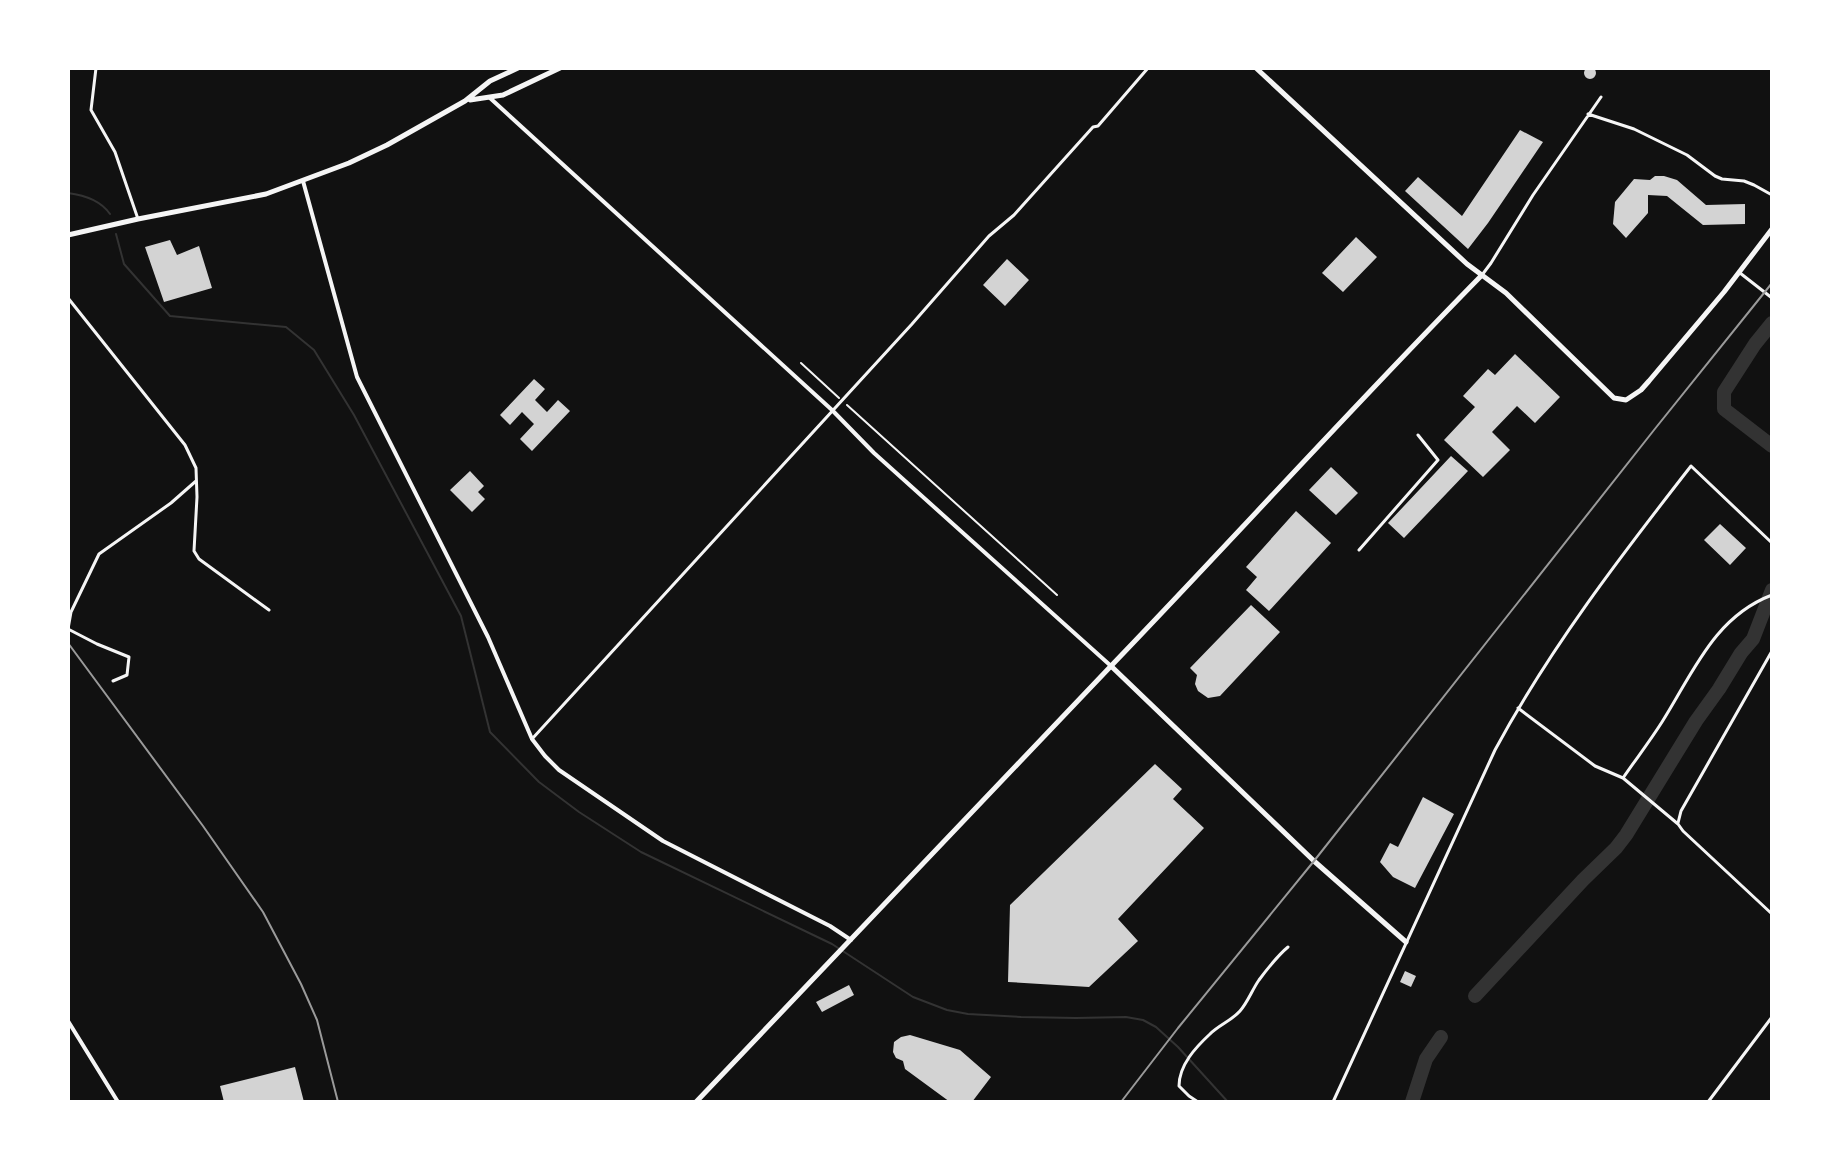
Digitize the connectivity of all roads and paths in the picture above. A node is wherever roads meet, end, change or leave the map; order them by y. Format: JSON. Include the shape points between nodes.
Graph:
{"nodes":[{"id":1,"x":96,"y":68,"type":"edge"},
{"id":2,"x":518,"y":68,"type":"edge"},
{"id":3,"x":560,"y":68,"type":"edge"},
{"id":4,"x":1148,"y":68,"type":"edge"},
{"id":5,"x":1256,"y":68,"type":"edge"},
{"id":6,"x":484,"y":85,"type":"junction"},
{"id":7,"x":1601,"y":97,"type":"dead end"},
{"id":8,"x":490,"y":98,"type":"junction"},
{"id":9,"x":465,"y":101,"type":"junction"},
{"id":10,"x":1588,"y":114,"type":"junction"},
{"id":11,"x":303,"y":181,"type":"junction"},
{"id":12,"x":1772,"y":195,"type":"edge"},
{"id":13,"x":138,"y":219,"type":"junction"},
{"id":14,"x":1772,"y":229,"type":"edge"},
{"id":15,"x":68,"y":235,"type":"edge"},
{"id":16,"x":1739,"y":272,"type":"junction"},
{"id":17,"x":1482,"y":275,"type":"junction"},
{"id":18,"x":68,"y":298,"type":"edge"},
{"id":19,"x":1772,"y":298,"type":"edge"},
{"id":20,"x":801,"y":363,"type":"dead end"},
{"id":21,"x":842,"y":400,"type":"junction"},
{"id":22,"x":832,"y":410,"type":"junction"},
{"id":23,"x":1418,"y":435,"type":"dead end"},
{"id":24,"x":196,"y":481,"type":"junction"},
{"id":25,"x":1772,"y":543,"type":"edge"},
{"id":26,"x":1359,"y":550,"type":"dead end"},
{"id":27,"x":1057,"y":595,"type":"dead end"},
{"id":28,"x":1772,"y":595,"type":"edge"},
{"id":29,"x":269,"y":610,"type":"dead end"},
{"id":30,"x":1772,"y":651,"type":"edge"},
{"id":31,"x":1111,"y":666,"type":"junction"},
{"id":32,"x":113,"y":681,"type":"dead end"},
{"id":33,"x":1518,"y":708,"type":"junction"},
{"id":34,"x":532,"y":739,"type":"junction"},
{"id":35,"x":1623,"y":778,"type":"junction"},
{"id":36,"x":1678,"y":824,"type":"junction"},
{"id":37,"x":1772,"y":914,"type":"edge"},
{"id":38,"x":851,"y":940,"type":"junction"},
{"id":39,"x":1406,"y":942,"type":"junction"},
{"id":40,"x":1288,"y":947,"type":"dead end"},
{"id":41,"x":1772,"y":1017,"type":"edge"},
{"id":42,"x":68,"y":1021,"type":"edge"},
{"id":43,"x":118,"y":1102,"type":"edge"},
{"id":44,"x":696,"y":1102,"type":"edge"},
{"id":45,"x":1198,"y":1102,"type":"edge"},
{"id":46,"x":1333,"y":1102,"type":"edge"},
{"id":47,"x":1708,"y":1102,"type":"edge"}],
"edges":[{"from":1,"to":13,"type":"street","via":[[91,110],[115,152]]},
{"from":2,"to":6,"type":"main road"},
{"from":3,"to":8,"type":"main road"},
{"from":4,"to":21,"type":"street"},
{"from":5,"to":17,"type":"main road"},
{"from":6,"to":8,"type":"main road"},
{"from":6,"to":9,"type":"main road"},
{"from":7,"to":10,"type":"street"},
{"from":8,"to":9,"type":"main road"},
{"from":8,"to":22,"type":"street"},
{"from":9,"to":11,"type":"main road","via":[[387,145]]},
{"from":10,"to":12,"type":"street","via":[[1634,129],[1687,155],[1715,176],[1744,181]]},
{"from":10,"to":17,"type":"street"},
{"from":11,"to":13,"type":"main road","via":[[266,194]]},
{"from":11,"to":34,"type":"street","via":[[357,377],[488,637]]},
{"from":13,"to":15,"type":"main road"},
{"from":14,"to":16,"type":"main road"},
{"from":16,"to":17,"type":"main road","via":[[1649,381],[1626,400],[1614,398]]},
{"from":16,"to":19,"type":"street"},
{"from":17,"to":31,"type":"main road"},
{"from":18,"to":24,"type":"street","via":[[185,445]]},
{"from":20,"to":21,"type":"path"},
{"from":21,"to":22,"type":"street"},
{"from":21,"to":27,"type":"path"},
{"from":22,"to":31,"type":"street"},
{"from":22,"to":34,"type":"street"},
{"from":23,"to":26,"type":"street","via":[[1438,460]]},
{"from":24,"to":29,"type":"street","via":[[194,551]]},
{"from":24,"to":32,"type":"street","via":[[99,554],[71,612],[68,629],[129,657],[127,675]]},
{"from":25,"to":33,"type":"street","via":[[1691,466],[1616,561]]},
{"from":28,"to":35,"type":"street","via":[[1752,602],[1711,640]]},
{"from":30,"to":36,"type":"street"},
{"from":31,"to":38,"type":"main road"},
{"from":31,"to":39,"type":"main road"},
{"from":33,"to":35,"type":"street","via":[[1595,766]]},
{"from":33,"to":39,"type":"street"},
{"from":34,"to":38,"type":"street","via":[[559,770],[663,841]]},
{"from":35,"to":36,"type":"street"},
{"from":36,"to":37,"type":"street"},
{"from":38,"to":44,"type":"main road"},
{"from":39,"to":46,"type":"street"},
{"from":40,"to":45,"type":"street","via":[[1242,1009],[1188,1058],[1179,1086]]},
{"from":41,"to":47,"type":"street"},
{"from":42,"to":43,"type":"street"}]}
